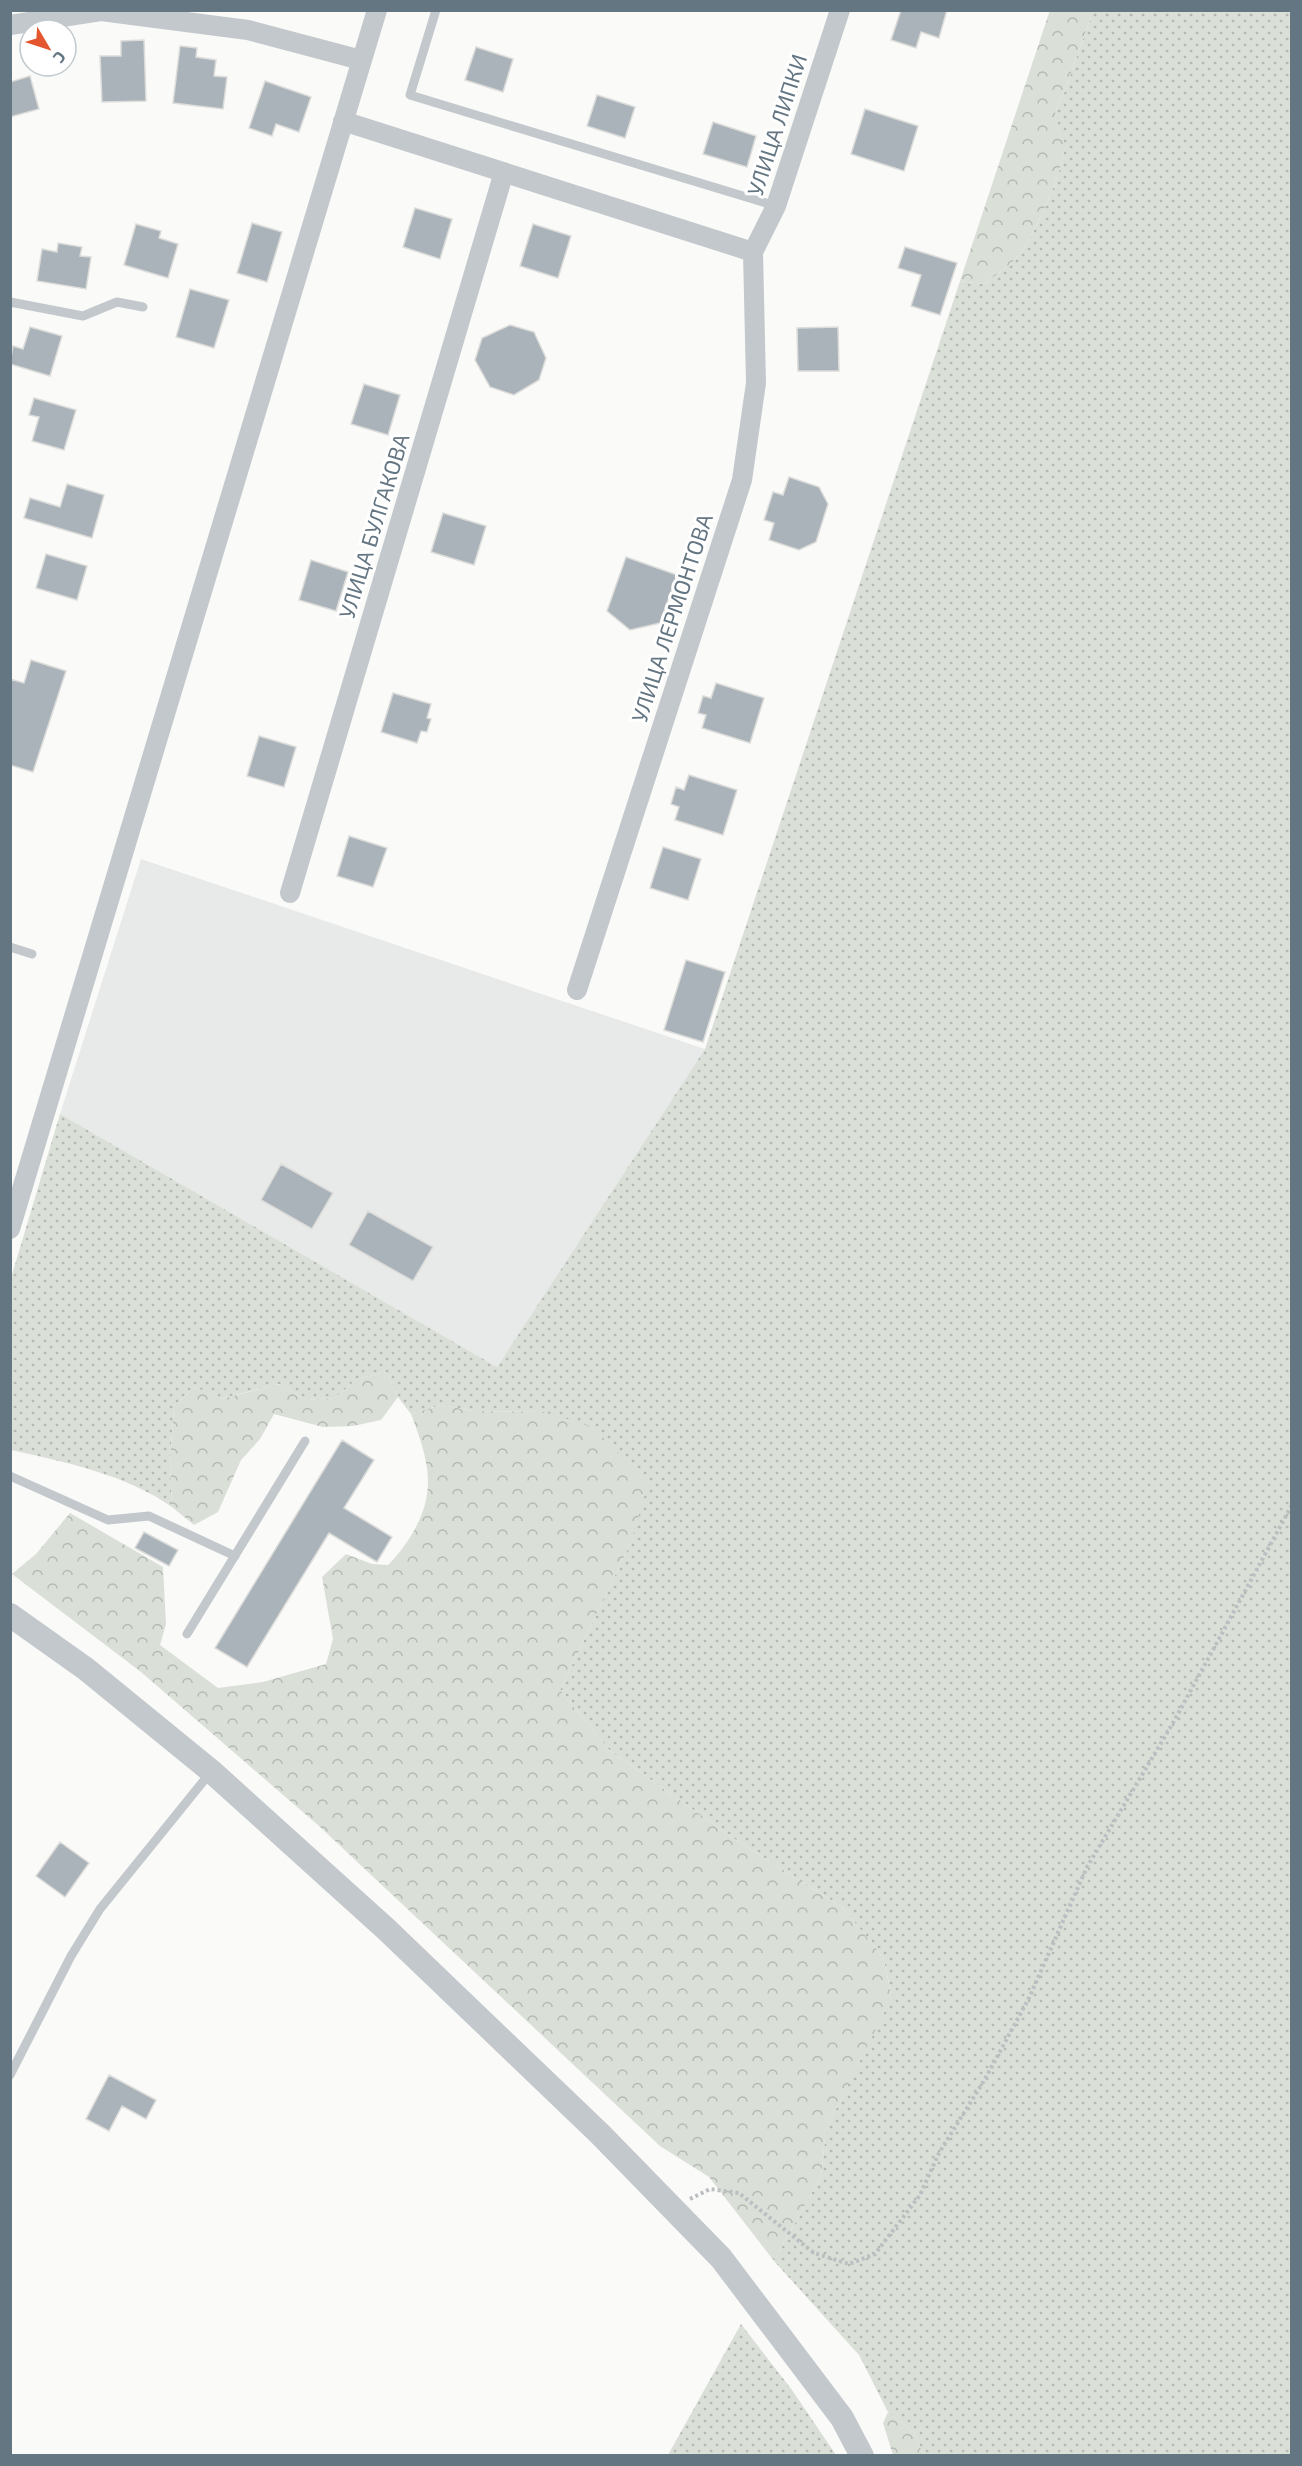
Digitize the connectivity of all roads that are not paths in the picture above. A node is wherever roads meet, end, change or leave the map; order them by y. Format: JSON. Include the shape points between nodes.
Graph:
{"nodes":[{"id":1,"x":377,"y":10,"type":"edge"},
{"id":2,"x":436,"y":10,"type":"edge"},
{"id":3,"x":840,"y":10,"type":"edge"},
{"id":4,"x":101,"y":11,"type":"edge"},
{"id":5,"x":10,"y":25,"type":"edge"},
{"id":6,"x":362,"y":60,"type":"junction"},
{"id":7,"x":343,"y":121,"type":"junction"},
{"id":8,"x":504,"y":172,"type":"junction"},
{"id":9,"x":776,"y":206,"type":"junction"},
{"id":10,"x":753,"y":252,"type":"junction"},
{"id":11,"x":10,"y":302,"type":"edge"},
{"id":12,"x":143,"y":307,"type":"dead end"},
{"id":13,"x":290,"y":892,"type":"dead end"},
{"id":14,"x":10,"y":947,"type":"edge"},
{"id":15,"x":32,"y":954,"type":"dead end"},
{"id":16,"x":577,"y":990,"type":"dead end"},
{"id":17,"x":10,"y":1229,"type":"edge"},
{"id":18,"x":305,"y":1441,"type":"dead end"},
{"id":19,"x":10,"y":1476,"type":"edge"},
{"id":20,"x":235,"y":1556,"type":"junction"},
{"id":21,"x":10,"y":1615,"type":"edge"},
{"id":22,"x":187,"y":1634,"type":"dead end"},
{"id":23,"x":212,"y":1771,"type":"junction"},
{"id":24,"x":10,"y":2075,"type":"edge"},
{"id":25,"x":862,"y":2456,"type":"edge"}],
"edges":[{"from":1,"to":6,"type":"street"},
{"from":2,"to":9,"type":"lane","via":[[410,95]]},
{"from":3,"to":9,"type":"street","name":"УЛИЦА ЛИПКИ"},
{"from":4,"to":5,"type":"street"},
{"from":4,"to":6,"type":"street","via":[[248,30]]},
{"from":6,"to":7,"type":"street"},
{"from":7,"to":8,"type":"street"},
{"from":7,"to":17,"type":"street"},
{"from":8,"to":10,"type":"street"},
{"from":8,"to":13,"type":"street","name":"УЛИЦА БУЛГАКОВА"},
{"from":9,"to":10,"type":"street","name":"УЛИЦА ЛИПКИ"},
{"from":10,"to":16,"type":"street","name":"УЛИЦА ЛЕРМОНТОВА","via":[[756,382],[742,480]]},
{"from":11,"to":12,"type":"lane","via":[[83,316],[117,302]]},
{"from":14,"to":15,"type":"lane"},
{"from":18,"to":20,"type":"lane"},
{"from":19,"to":20,"type":"lane","via":[[108,1520],[149,1516]]},
{"from":20,"to":22,"type":"lane"},
{"from":21,"to":23,"type":"street","via":[[86,1669]]},
{"from":23,"to":24,"type":"lane","via":[[100,1909],[71,1956]]},
{"from":23,"to":25,"type":"street","via":[[394,1937],[600,2134],[721,2258],[842,2418]]}]}
